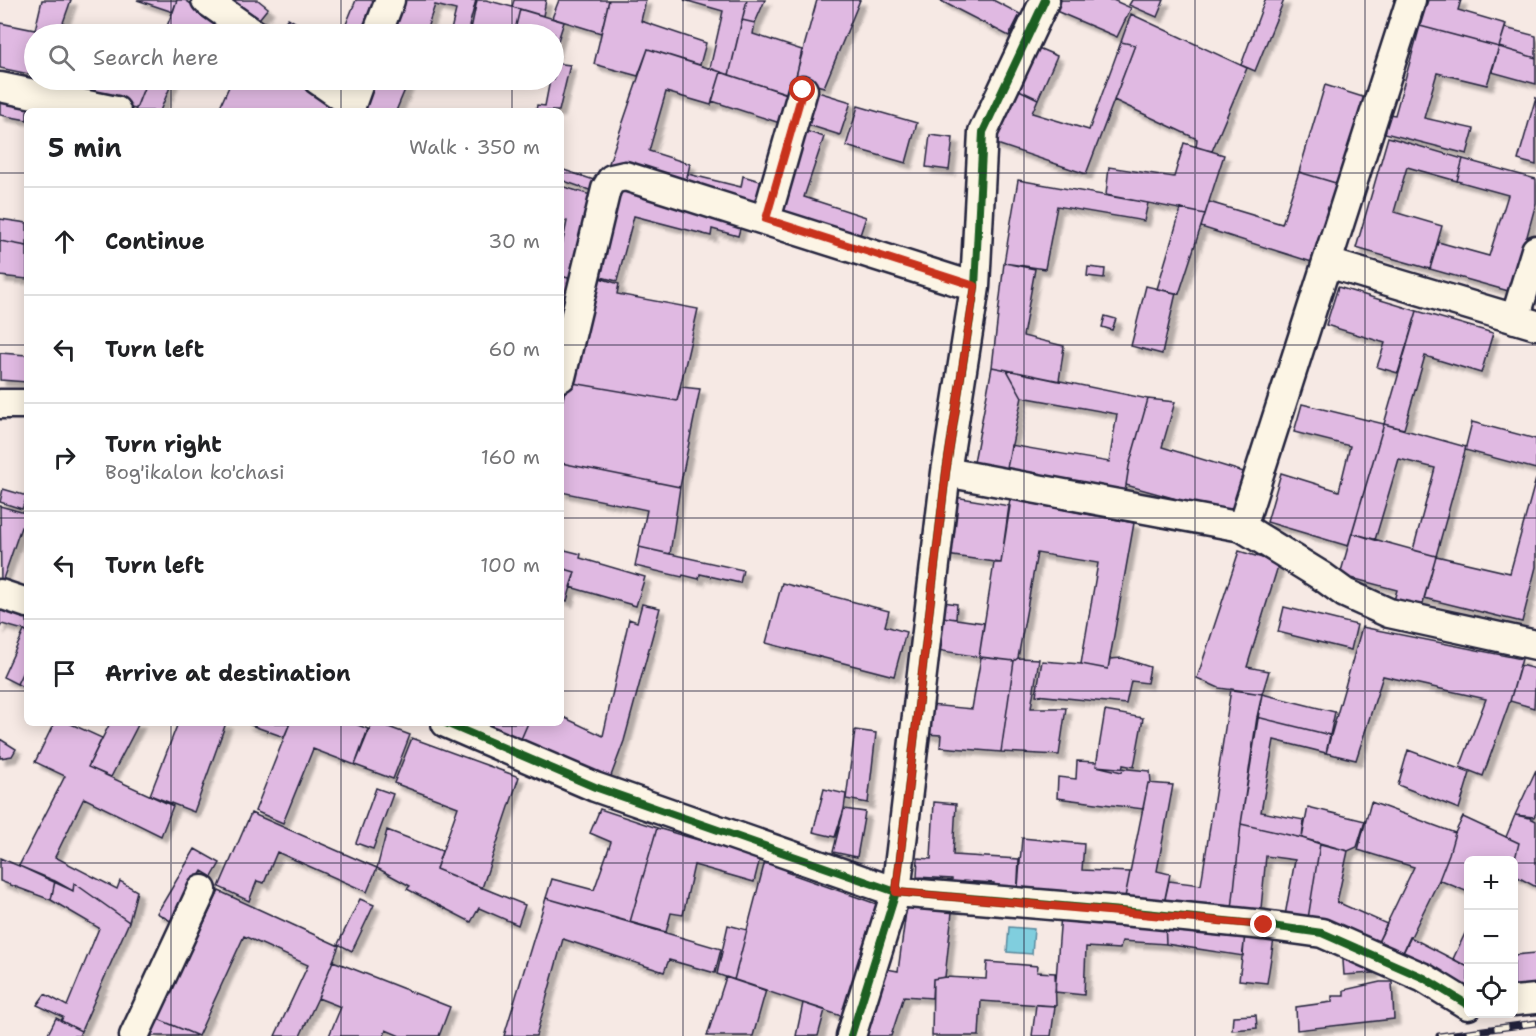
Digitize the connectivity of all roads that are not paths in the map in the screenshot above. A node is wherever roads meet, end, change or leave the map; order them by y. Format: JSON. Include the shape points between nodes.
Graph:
{"nodes":[{"id":1,"x":206,"y":0,"type":"edge"},
{"id":2,"x":390,"y":0,"type":"edge"},
{"id":3,"x":1045,"y":0,"type":"edge"},
{"id":4,"x":1411,"y":0,"type":"edge"},
{"id":5,"x":241,"y":24,"type":"edge"},
{"id":6,"x":381,"y":24,"type":"edge"},
{"id":7,"x":0,"y":87,"type":"edge"},
{"id":8,"x":338,"y":90,"type":"edge"},
{"id":9,"x":803,"y":90,"type":"dead end"},
{"id":10,"x":354,"y":98,"type":"edge"},
{"id":11,"x":102,"y":108,"type":"edge"},
{"id":12,"x":766,"y":219,"type":"junction"},
{"id":13,"x":1536,"y":250,"type":"edge"},
{"id":14,"x":1328,"y":262,"type":"junction"},
{"id":15,"x":975,"y":286,"type":"junction"},
{"id":16,"x":1525,"y":322,"type":"edge"},
{"id":17,"x":564,"y":364,"type":"edge"},
{"id":18,"x":0,"y":404,"type":"edge"},
{"id":19,"x":24,"y":404,"type":"edge"},
{"id":20,"x":946,"y":472,"type":"junction"},
{"id":21,"x":1242,"y":527,"type":"junction"},
{"id":22,"x":0,"y":594,"type":"edge"},
{"id":23,"x":24,"y":602,"type":"edge"},
{"id":24,"x":1536,"y":645,"type":"edge"},
{"id":25,"x":453,"y":726,"type":"edge"},
{"id":26,"x":202,"y":890,"type":"dead end"},
{"id":27,"x":896,"y":892,"type":"junction"},
{"id":28,"x":1536,"y":999,"type":"edge"},
{"id":29,"x":1518,"y":1001,"type":"edge"},
{"id":30,"x":1464,"y":1003,"type":"edge"},
{"id":31,"x":134,"y":1036,"type":"edge"},
{"id":32,"x":851,"y":1036,"type":"edge"}],
"edges":[{"from":1,"to":5,"type":"street"},
{"from":2,"to":6,"type":"street"},
{"from":3,"to":15,"type":"street","via":[[983,132]]},
{"from":4,"to":14,"type":"street"},
{"from":7,"to":11,"type":"street"},
{"from":8,"to":10,"type":"street"},
{"from":9,"to":12,"type":"street"},
{"from":12,"to":15,"type":"street"},
{"from":12,"to":17,"type":"street","via":[[625,176],[612,179],[606,189]]},
{"from":13,"to":16,"type":"street"},
{"from":14,"to":16,"type":"street"},
{"from":14,"to":21,"type":"street"},
{"from":15,"to":20,"type":"street"},
{"from":18,"to":19,"type":"street"},
{"from":20,"to":21,"type":"street"},
{"from":20,"to":27,"type":"street"},
{"from":21,"to":24,"type":"street","via":[[1345,593],[1389,614]]},
{"from":22,"to":23,"type":"street"},
{"from":25,"to":27,"type":"street","via":[[596,787]]},
{"from":26,"to":31,"type":"street"},
{"from":27,"to":30,"type":"street","via":[[1168,915],[1322,933],[1424,978]]},
{"from":27,"to":32,"type":"street"},
{"from":28,"to":29,"type":"street"}]}
